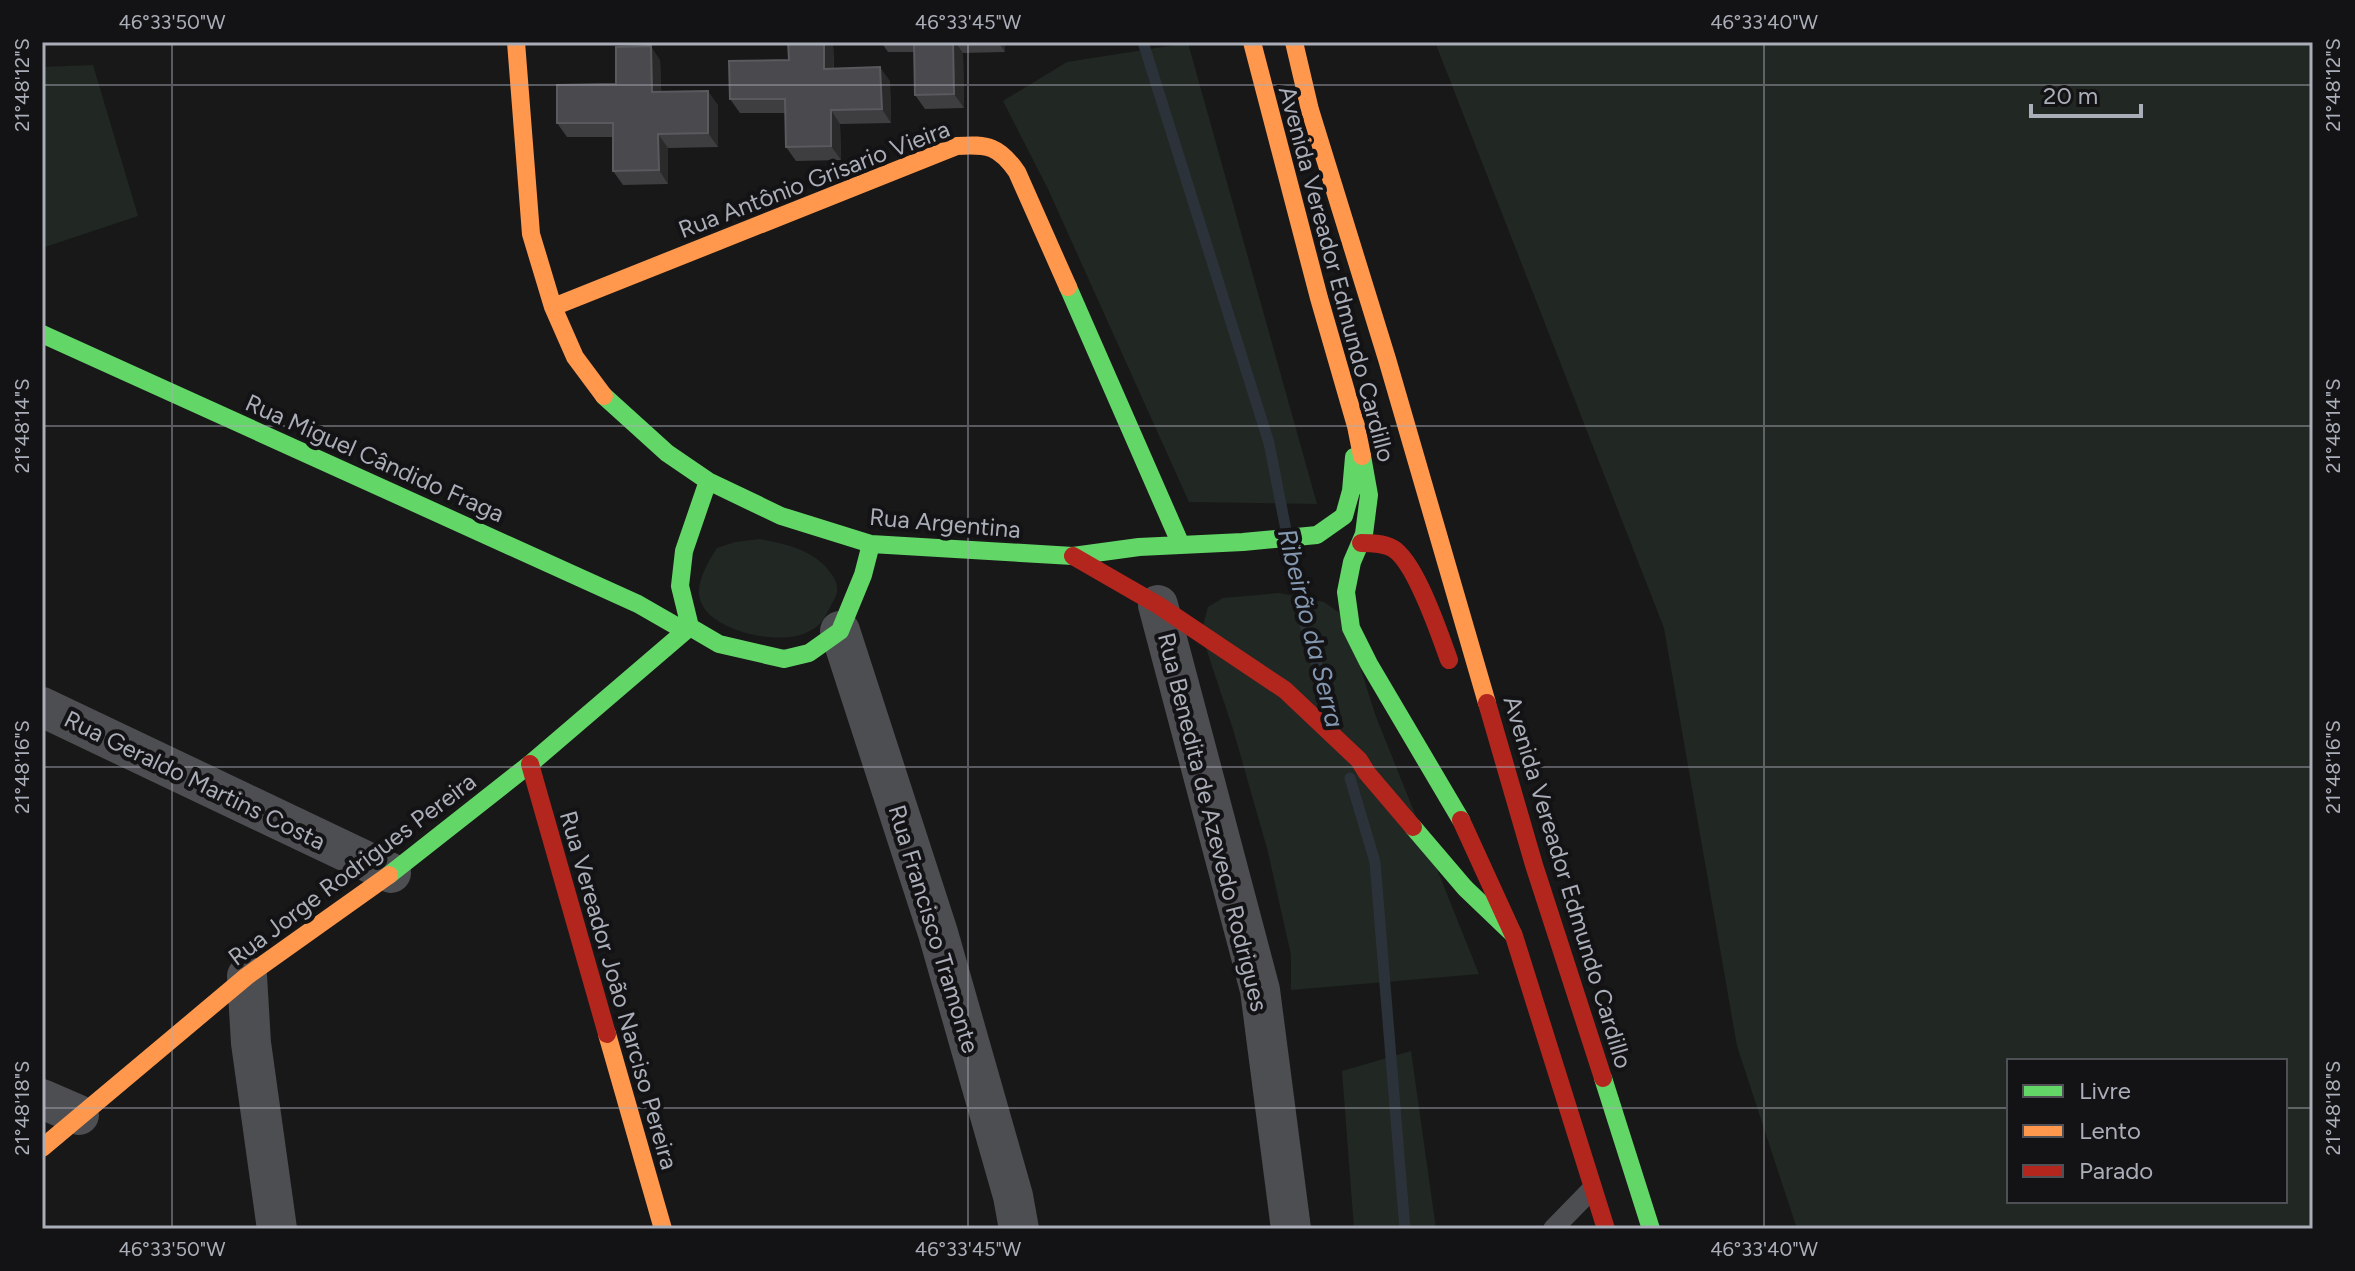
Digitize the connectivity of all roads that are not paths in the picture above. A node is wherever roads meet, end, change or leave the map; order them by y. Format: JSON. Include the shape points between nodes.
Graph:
{"nodes":[{"id":1,"x":516,"y":42,"type":"edge"},
{"id":2,"x":1252,"y":42,"type":"edge"},
{"id":3,"x":1294,"y":42,"type":"edge"},
{"id":4,"x":553,"y":307,"type":"junction"},
{"id":5,"x":42,"y":334,"type":"edge"},
{"id":6,"x":1356,"y":426,"type":"junction"},
{"id":7,"x":708,"y":481,"type":"junction"},
{"id":8,"x":1361,"y":543,"type":"junction"},
{"id":9,"x":871,"y":544,"type":"junction"},
{"id":10,"x":1181,"y":545,"type":"junction"},
{"id":11,"x":1073,"y":556,"type":"junction"},
{"id":12,"x":1158,"y":605,"type":"junction"},
{"id":13,"x":687,"y":629,"type":"junction"},
{"id":14,"x":840,"y":631,"type":"junction"},
{"id":15,"x":1454,"y":670,"type":"dead end"},
{"id":16,"x":42,"y":707,"type":"edge"},
{"id":17,"x":1471,"y":712,"type":"dead end"},
{"id":18,"x":530,"y":764,"type":"junction"},
{"id":19,"x":1534,"y":865,"type":"junction"},
{"id":20,"x":391,"y":873,"type":"junction"},
{"id":21,"x":1514,"y":936,"type":"junction"},
{"id":22,"x":247,"y":976,"type":"junction"},
{"id":23,"x":42,"y":1099,"type":"edge"},
{"id":24,"x":79,"y":1115,"type":"junction"},
{"id":25,"x":42,"y":1148,"type":"edge"},
{"id":26,"x":1592,"y":1189,"type":"junction"},
{"id":27,"x":277,"y":1229,"type":"edge"},
{"id":28,"x":663,"y":1229,"type":"edge"},
{"id":29,"x":1019,"y":1229,"type":"edge"},
{"id":30,"x":1291,"y":1229,"type":"edge"},
{"id":31,"x":1553,"y":1229,"type":"edge"},
{"id":32,"x":1606,"y":1229,"type":"edge"},
{"id":33,"x":1651,"y":1229,"type":"edge"}],
"edges":[{"from":1,"to":4,"type":"street","name":"Rua Argentina","via":[[531,234]]},
{"from":2,"to":6,"type":"street","name":"Avenida Vereador Edmundo Cardillo"},
{"from":3,"to":19,"type":"street","name":"Avenida Vereador Edmundo Cardillo"},
{"from":4,"to":7,"type":"street","name":"Rua Argentina","via":[[575,357],[600,392],[667,453]]},
{"from":4,"to":10,"type":"street","name":"Rua Antônio Grisario Vieira","via":[[957,146],[980,144],[1004,152]]},
{"from":5,"to":13,"type":"street","name":"Rua Miguel Cândido Fraga"},
{"from":6,"to":8,"type":"street","name":"Avenida Vereador Edmundo Cardillo","via":[[1369,495]]},
{"from":6,"to":10,"type":"street","name":"Rua Argentina","via":[[1344,516],[1317,535]]},
{"from":7,"to":9,"type":"street","name":"Rua Argentina","via":[[781,516]]},
{"from":7,"to":13,"type":"street","via":[[684,551],[680,586]]},
{"from":8,"to":15,"type":"street","via":[[1396,550],[1408,565]]},
{"from":8,"to":21,"type":"street","name":"Avenida Vereador Edmundo Cardillo","via":[[1346,592],[1351,628],[1456,809]]},
{"from":9,"to":11,"type":"street","name":"Rua Argentina"},
{"from":9,"to":14,"type":"street"},
{"from":10,"to":11,"type":"street","name":"Rua Argentina"},
{"from":11,"to":12,"type":"street","name":"Rua Argentina"},
{"from":12,"to":21,"type":"street","name":"Rua Argentina","via":[[1285,690],[1359,760],[1465,888]]},
{"from":12,"to":30,"type":"street","name":"Rua Benedita de Azevedo Rodrigues","via":[[1260,990]]},
{"from":13,"to":14,"type":"street","via":[[719,644],[784,659],[809,653]]},
{"from":13,"to":18,"type":"street","name":"Rua Jorge Rodrigues Pereira"},
{"from":14,"to":29,"type":"street","name":"Rua Francisco Tramonte","via":[[938,933]]},
{"from":16,"to":20,"type":"street","name":"Rua Geraldo Martins Costa"},
{"from":17,"to":19,"type":"street"},
{"from":18,"to":20,"type":"street","name":"Rua Jorge Rodrigues Pereira"},
{"from":18,"to":28,"type":"street","name":"Rua Vereador João Narciso Pereira"},
{"from":19,"to":33,"type":"street","name":"Avenida Vereador Edmundo Cardillo"},
{"from":20,"to":22,"type":"street","name":"Rua Jorge Rodrigues Pereira"},
{"from":21,"to":26,"type":"street","name":"Avenida Vereador Edmundo Cardillo"},
{"from":22,"to":24,"type":"street","name":"Rua Jorge Rodrigues Pereira"},
{"from":22,"to":27,"type":"street"},
{"from":23,"to":24,"type":"street"},
{"from":24,"to":25,"type":"street","name":"Rua Jorge Rodrigues Pereira"},
{"from":26,"to":31,"type":"lane"},
{"from":26,"to":32,"type":"street","name":"Avenida Vereador Edmundo Cardillo"}]}
